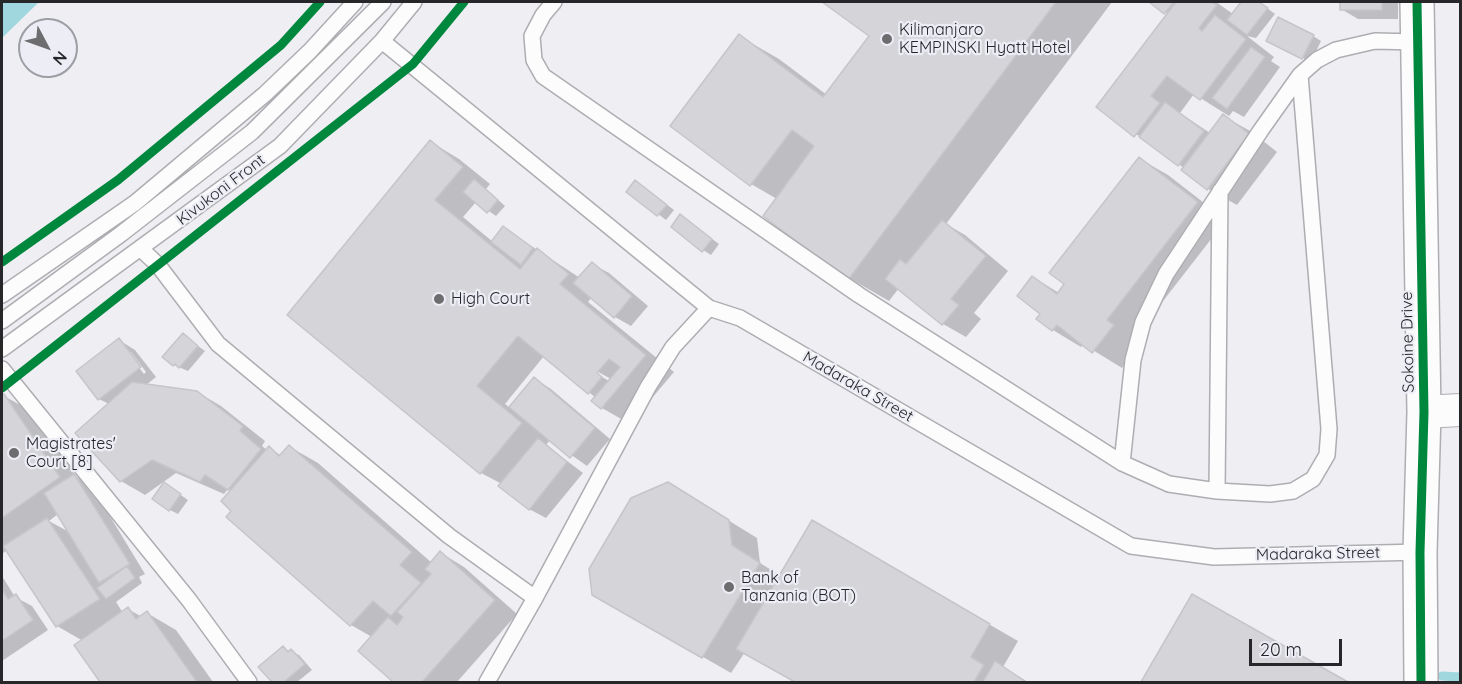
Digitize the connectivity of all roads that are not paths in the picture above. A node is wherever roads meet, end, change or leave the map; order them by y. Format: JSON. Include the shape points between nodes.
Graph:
{"nodes":[{"id":1,"x":355,"y":2,"type":"edge"},
{"id":2,"x":383,"y":2,"type":"edge"},
{"id":3,"x":414,"y":2,"type":"edge"},
{"id":4,"x":554,"y":2,"type":"edge"},
{"id":5,"x":1417,"y":2,"type":"edge"},
{"id":6,"x":382,"y":41,"type":"junction"},
{"id":7,"x":1418,"y":42,"type":"junction"},
{"id":8,"x":1300,"y":75,"type":"junction"},
{"id":9,"x":1220,"y":191,"type":"junction"},
{"id":10,"x":141,"y":249,"type":"junction"},
{"id":11,"x":2,"y":295,"type":"edge"},
{"id":12,"x":709,"y":308,"type":"junction"},
{"id":13,"x":2,"y":321,"type":"edge"},
{"id":14,"x":2,"y":349,"type":"edge"},
{"id":15,"x":2,"y":369,"type":"edge"},
{"id":16,"x":1461,"y":410,"type":"edge"},
{"id":17,"x":1424,"y":412,"type":"junction"},
{"id":18,"x":1122,"y":463,"type":"junction"},
{"id":19,"x":1216,"y":491,"type":"junction"},
{"id":20,"x":1420,"y":552,"type":"junction"},
{"id":21,"x":535,"y":598,"type":"junction"},
{"id":22,"x":249,"y":682,"type":"edge"},
{"id":23,"x":487,"y":682,"type":"edge"},
{"id":24,"x":1420,"y":682,"type":"edge"}],
"edges":[{"from":1,"to":11,"type":"lane","via":[[265,94],[135,203]]},
{"from":2,"to":13,"type":"lane","name":"Kivukoni Front","via":[[252,132]]},
{"from":3,"to":6,"type":"lane","name":"Kivukoni Front"},
{"from":4,"to":18,"type":"lane","via":[[532,36],[534,60],[543,76],[850,289]]},
{"from":5,"to":7,"type":"street","name":"Sokoine Drive"},
{"from":6,"to":10,"type":"lane","name":"Kivukoni Front","via":[[280,146]]},
{"from":6,"to":12,"type":"lane"},
{"from":7,"to":8,"type":"lane","via":[[1375,41],[1336,50]]},
{"from":7,"to":17,"type":"street","name":"Sokoine Drive"},
{"from":8,"to":9,"type":"lane"},
{"from":8,"to":19,"type":"lane","via":[[1329,429],[1327,455],[1313,479],[1293,491]]},
{"from":9,"to":18,"type":"lane","via":[[1166,274],[1143,322],[1133,360]]},
{"from":9,"to":19,"type":"lane"},
{"from":10,"to":14,"type":"lane","name":"Kivukoni Front"},
{"from":10,"to":21,"type":"lane","via":[[158,265],[218,344],[449,536]]},
{"from":12,"to":20,"type":"lane","name":"Madaraka Street","via":[[740,318],[1131,546],[1214,557]]},
{"from":12,"to":21,"type":"lane","via":[[673,347],[648,387]]},
{"from":15,"to":22,"type":"lane","via":[[189,600]]},
{"from":16,"to":17,"type":"street"},
{"from":17,"to":20,"type":"street","name":"Sokoine Drive"},
{"from":18,"to":19,"type":"lane","via":[[1169,484]]},
{"from":20,"to":24,"type":"street","name":"Sokoine Drive"},
{"from":21,"to":23,"type":"lane"}]}
